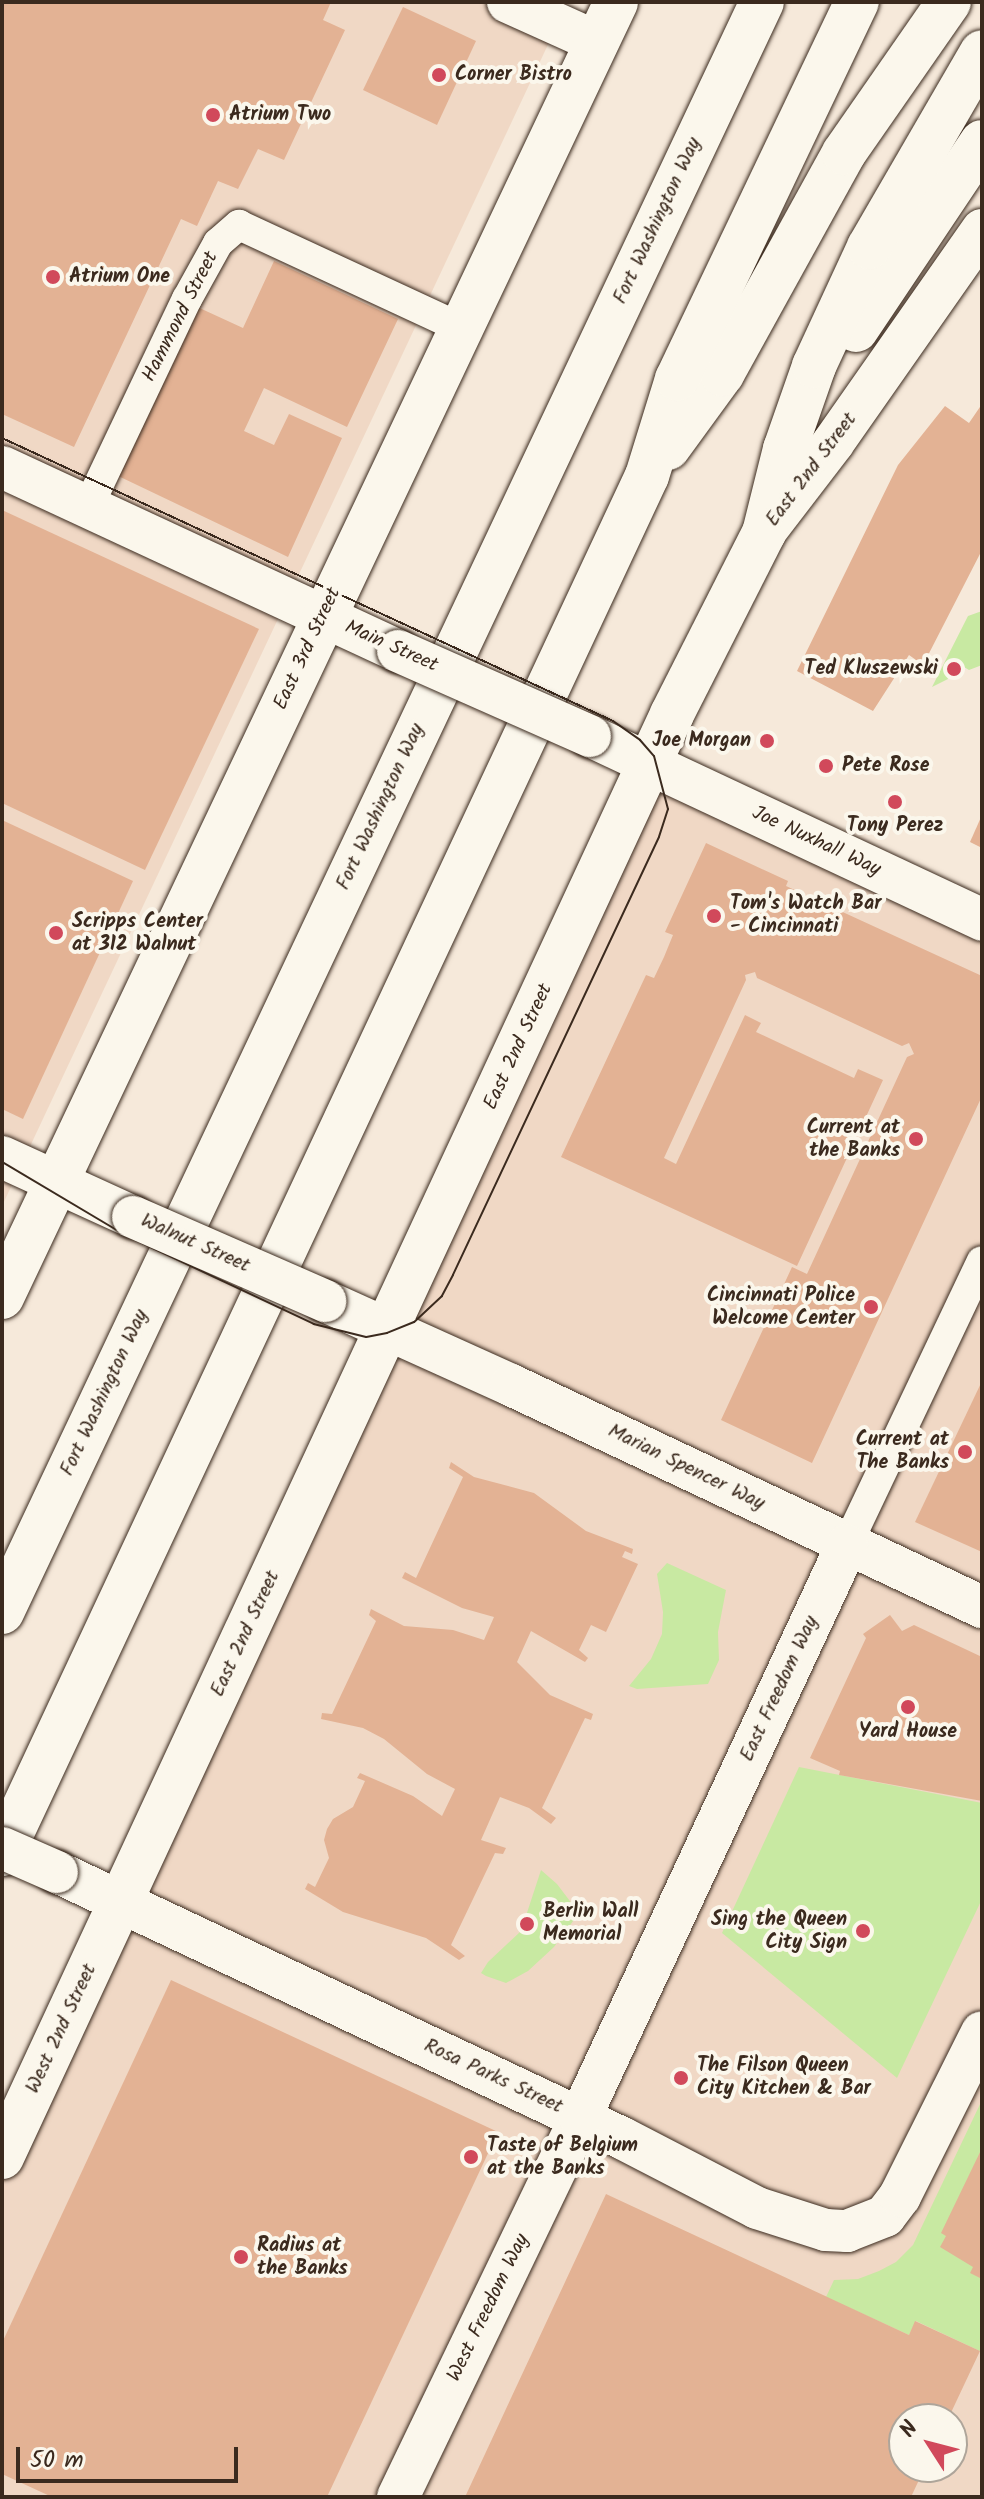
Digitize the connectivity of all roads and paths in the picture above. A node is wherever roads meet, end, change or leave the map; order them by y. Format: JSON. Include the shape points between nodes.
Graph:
{"nodes":[{"id":1,"x":508,"y":2,"type":"edge"},
{"id":2,"x":616,"y":2,"type":"edge"},
{"id":3,"x":762,"y":2,"type":"edge"},
{"id":4,"x":857,"y":2,"type":"edge"},
{"id":5,"x":949,"y":2,"type":"edge"},
{"id":6,"x":597,"y":42,"type":"junction"},
{"id":7,"x":982,"y":52,"type":"edge"},
{"id":8,"x":982,"y":142,"type":"edge"},
{"id":9,"x":982,"y":230,"type":"edge"},
{"id":10,"x":461,"y":328,"type":"junction"},
{"id":11,"x":785,"y":449,"type":"junction"},
{"id":12,"x":2,"y":467,"type":"edge"},
{"id":13,"x":647,"y":476,"type":"junction"},
{"id":14,"x":89,"y":505,"type":"junction"},
{"id":15,"x":764,"y":533,"type":"junction"},
{"id":16,"x":324,"y":617,"type":"junction"},
{"id":17,"x":650,"y":764,"type":"junction"},
{"id":18,"x":982,"y":920,"type":"edge"},
{"id":19,"x":2,"y":1157,"type":"edge"},
{"id":20,"x":55,"y":1182,"type":"junction"},
{"id":21,"x":982,"y":1261,"type":"edge"},
{"id":22,"x":2,"y":1297,"type":"edge"},
{"id":23,"x":389,"y":1329,"type":"junction"},
{"id":24,"x":847,"y":1545,"type":"junction"},
{"id":25,"x":982,"y":1607,"type":"edge"},
{"id":26,"x":2,"y":1612,"type":"edge"},
{"id":27,"x":2,"y":1848,"type":"edge"},
{"id":28,"x":2,"y":1854,"type":"edge"},
{"id":29,"x":122,"y":1901,"type":"junction"},
{"id":30,"x":982,"y":2032,"type":"edge"},
{"id":31,"x":580,"y":2118,"type":"junction"},
{"id":32,"x":2,"y":2157,"type":"edge"},
{"id":33,"x":398,"y":2497,"type":"edge"}],
"edges":[{"from":1,"to":6,"type":"main road"},
{"from":2,"to":6,"type":"main road","name":"East 3rd Street"},
{"from":3,"to":26,"type":"main road","name":"Fort Washington Way"},
{"from":4,"to":13,"type":"main road","via":[[677,379]]},
{"from":5,"to":13,"type":"main road","via":[[844,153],[722,374]]},
{"from":6,"to":10,"type":"main road","name":"East 3rd Street"},
{"from":7,"to":11,"type":"main road","via":[[869,247],[814,366]]},
{"from":8,"to":11,"type":"main road","via":[[881,291]]},
{"from":9,"to":15,"type":"main road","name":"East 2nd Street"},
{"from":10,"to":14,"type":"street","name":"Hammond Street","via":[[239,225],[218,243],[187,299]]},
{"from":10,"to":16,"type":"main road","name":"East 3rd Street"},
{"from":11,"to":15,"type":"main road"},
{"from":12,"to":14,"type":"main road","name":"Main Street"},
{"from":13,"to":28,"type":"main road"},
{"from":14,"to":16,"type":"main road","name":"Main Street"},
{"from":15,"to":17,"type":"main road","name":"East 2nd Street"},
{"from":16,"to":17,"type":"main road","name":"Main Street","bridge":true},
{"from":16,"to":20,"type":"main road","name":"East 3rd Street"},
{"from":17,"to":18,"type":"main road","name":"Joe Nuxhall Way"},
{"from":17,"to":23,"type":"main road","name":"East 2nd Street"},
{"from":19,"to":20,"type":"main road","name":"Walnut Street"},
{"from":20,"to":22,"type":"main road","name":"East 3rd Street"},
{"from":20,"to":23,"type":"main road","name":"Walnut Street","bridge":true},
{"from":21,"to":24,"type":"street","name":"East Freedom Way"},
{"from":23,"to":24,"type":"main road","name":"Marian Spencer Way"},
{"from":23,"to":29,"type":"main road","name":"East 2nd Street"},
{"from":24,"to":25,"type":"main road","name":"Marian Spencer Way"},
{"from":24,"to":31,"type":"main road","name":"East Freedom Way"},
{"from":27,"to":29,"type":"main road","name":"Rosa Parks Street","bridge":true},
{"from":29,"to":31,"type":"main road","name":"Rosa Parks Street"},
{"from":29,"to":32,"type":"main road","name":"West 2nd Street"},
{"from":30,"to":31,"type":"main road","name":"Rosa Parks Street","via":[[900,2196],[885,2216],[847,2231],[793,2222],[757,2208]]},
{"from":31,"to":33,"type":"main road","name":"West Freedom Way"}]}
